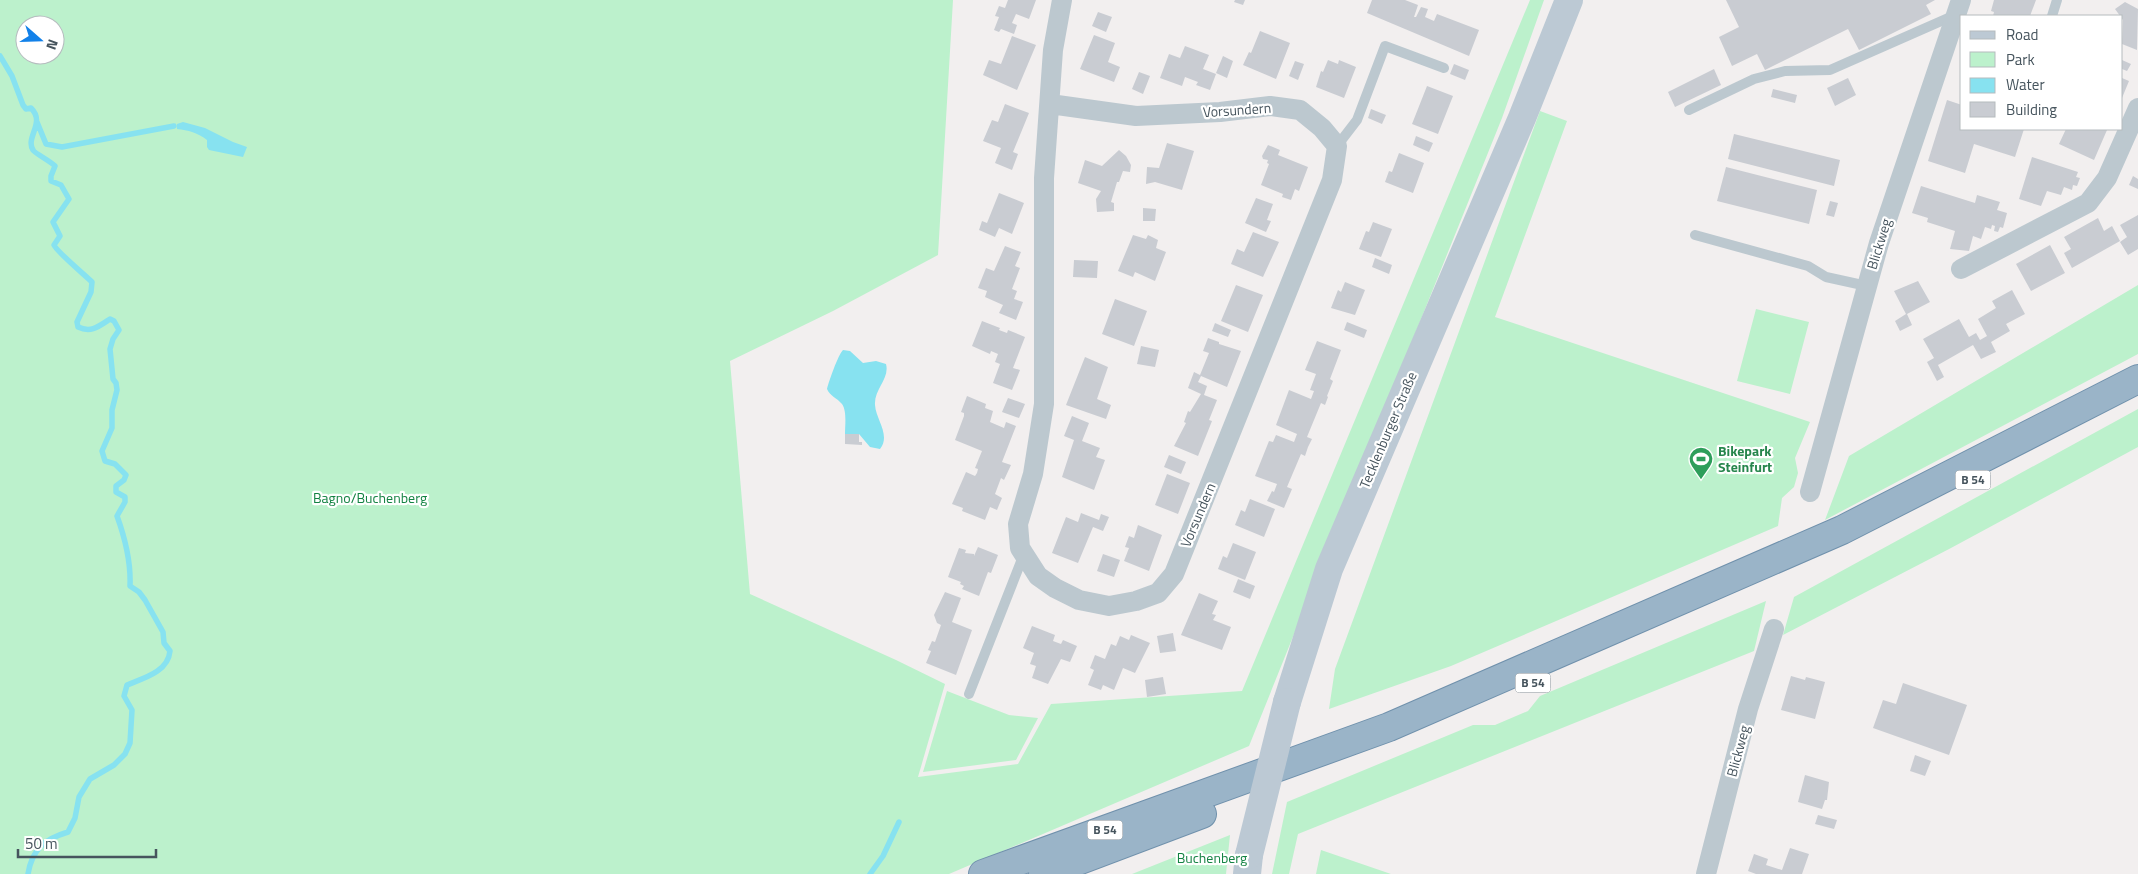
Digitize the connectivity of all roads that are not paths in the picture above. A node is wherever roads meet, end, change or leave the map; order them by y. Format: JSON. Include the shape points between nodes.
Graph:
{"nodes":[{"id":1,"x":1062,"y":0,"type":"edge"},
{"id":2,"x":1569,"y":0,"type":"edge"},
{"id":3,"x":2057,"y":0,"type":"edge"},
{"id":4,"x":1959,"y":7,"type":"edge"},
{"id":5,"x":2052,"y":15,"type":"edge"},
{"id":6,"x":1444,"y":68,"type":"dead end"},
{"id":7,"x":1050,"y":104,"type":"junction"},
{"id":8,"x":2138,"y":108,"type":"edge"},
{"id":9,"x":1689,"y":110,"type":"dead end"},
{"id":10,"x":1337,"y":146,"type":"junction"},
{"id":11,"x":1695,"y":234,"type":"dead end"},
{"id":12,"x":1962,"y":269,"type":"dead end"},
{"id":13,"x":1867,"y":286,"type":"junction"},
{"id":14,"x":2138,"y":379,"type":"edge"},
{"id":15,"x":2138,"y":395,"type":"edge"},
{"id":16,"x":1810,"y":492,"type":"dead end"},
{"id":17,"x":1024,"y":554,"type":"junction"},
{"id":18,"x":1774,"y":629,"type":"dead end"},
{"id":19,"x":969,"y":694,"type":"dead end"},
{"id":20,"x":1248,"y":864,"type":"edge"},
{"id":21,"x":983,"y":874,"type":"edge"},
{"id":22,"x":1043,"y":874,"type":"edge"},
{"id":23,"x":1706,"y":874,"type":"edge"}],
"edges":[{"from":1,"to":7,"type":"street","name":"Vorsundern","via":[[1052,50]]},
{"from":2,"to":20,"type":"main road","name":"Tecklenburger Straße","bridge":true,"via":[[1522,118],[1329,569],[1287,702]]},
{"from":3,"to":5,"type":"lane"},
{"from":4,"to":9,"type":"lane","via":[[1830,70],[1784,71],[1754,79]]},
{"from":4,"to":13,"type":"street","name":"Blickweg","via":[[1878,243]]},
{"from":6,"to":10,"type":"lane","via":[[1385,46],[1357,120]]},
{"from":7,"to":10,"type":"street","name":"Vorsundern","via":[[1136,116],[1270,106],[1300,110]]},
{"from":7,"to":17,"type":"street","name":"Vorsundern","via":[[1044,178],[1044,404],[1033,474],[1018,524],[1020,548]]},
{"from":8,"to":12,"type":"street","via":[[2107,178],[2088,203]]},
{"from":10,"to":17,"type":"street","name":"Vorsundern","via":[[1332,180],[1174,574],[1158,593],[1109,606],[1079,600],[1055,588],[1038,576]]},
{"from":11,"to":13,"type":"lane","via":[[1808,266],[1826,277]]},
{"from":13,"to":16,"type":"street","name":"Blickweg"},
{"from":14,"to":21,"type":"highway","number":"B 54","via":[[1842,530],[1389,726]]},
{"from":15,"to":22,"type":"highway","number":"B 54","via":[[1845,546],[1394,743]]},
{"from":17,"to":19,"type":"lane"},
{"from":18,"to":23,"type":"street","name":"Blickweg","via":[[1748,710]]}]}
